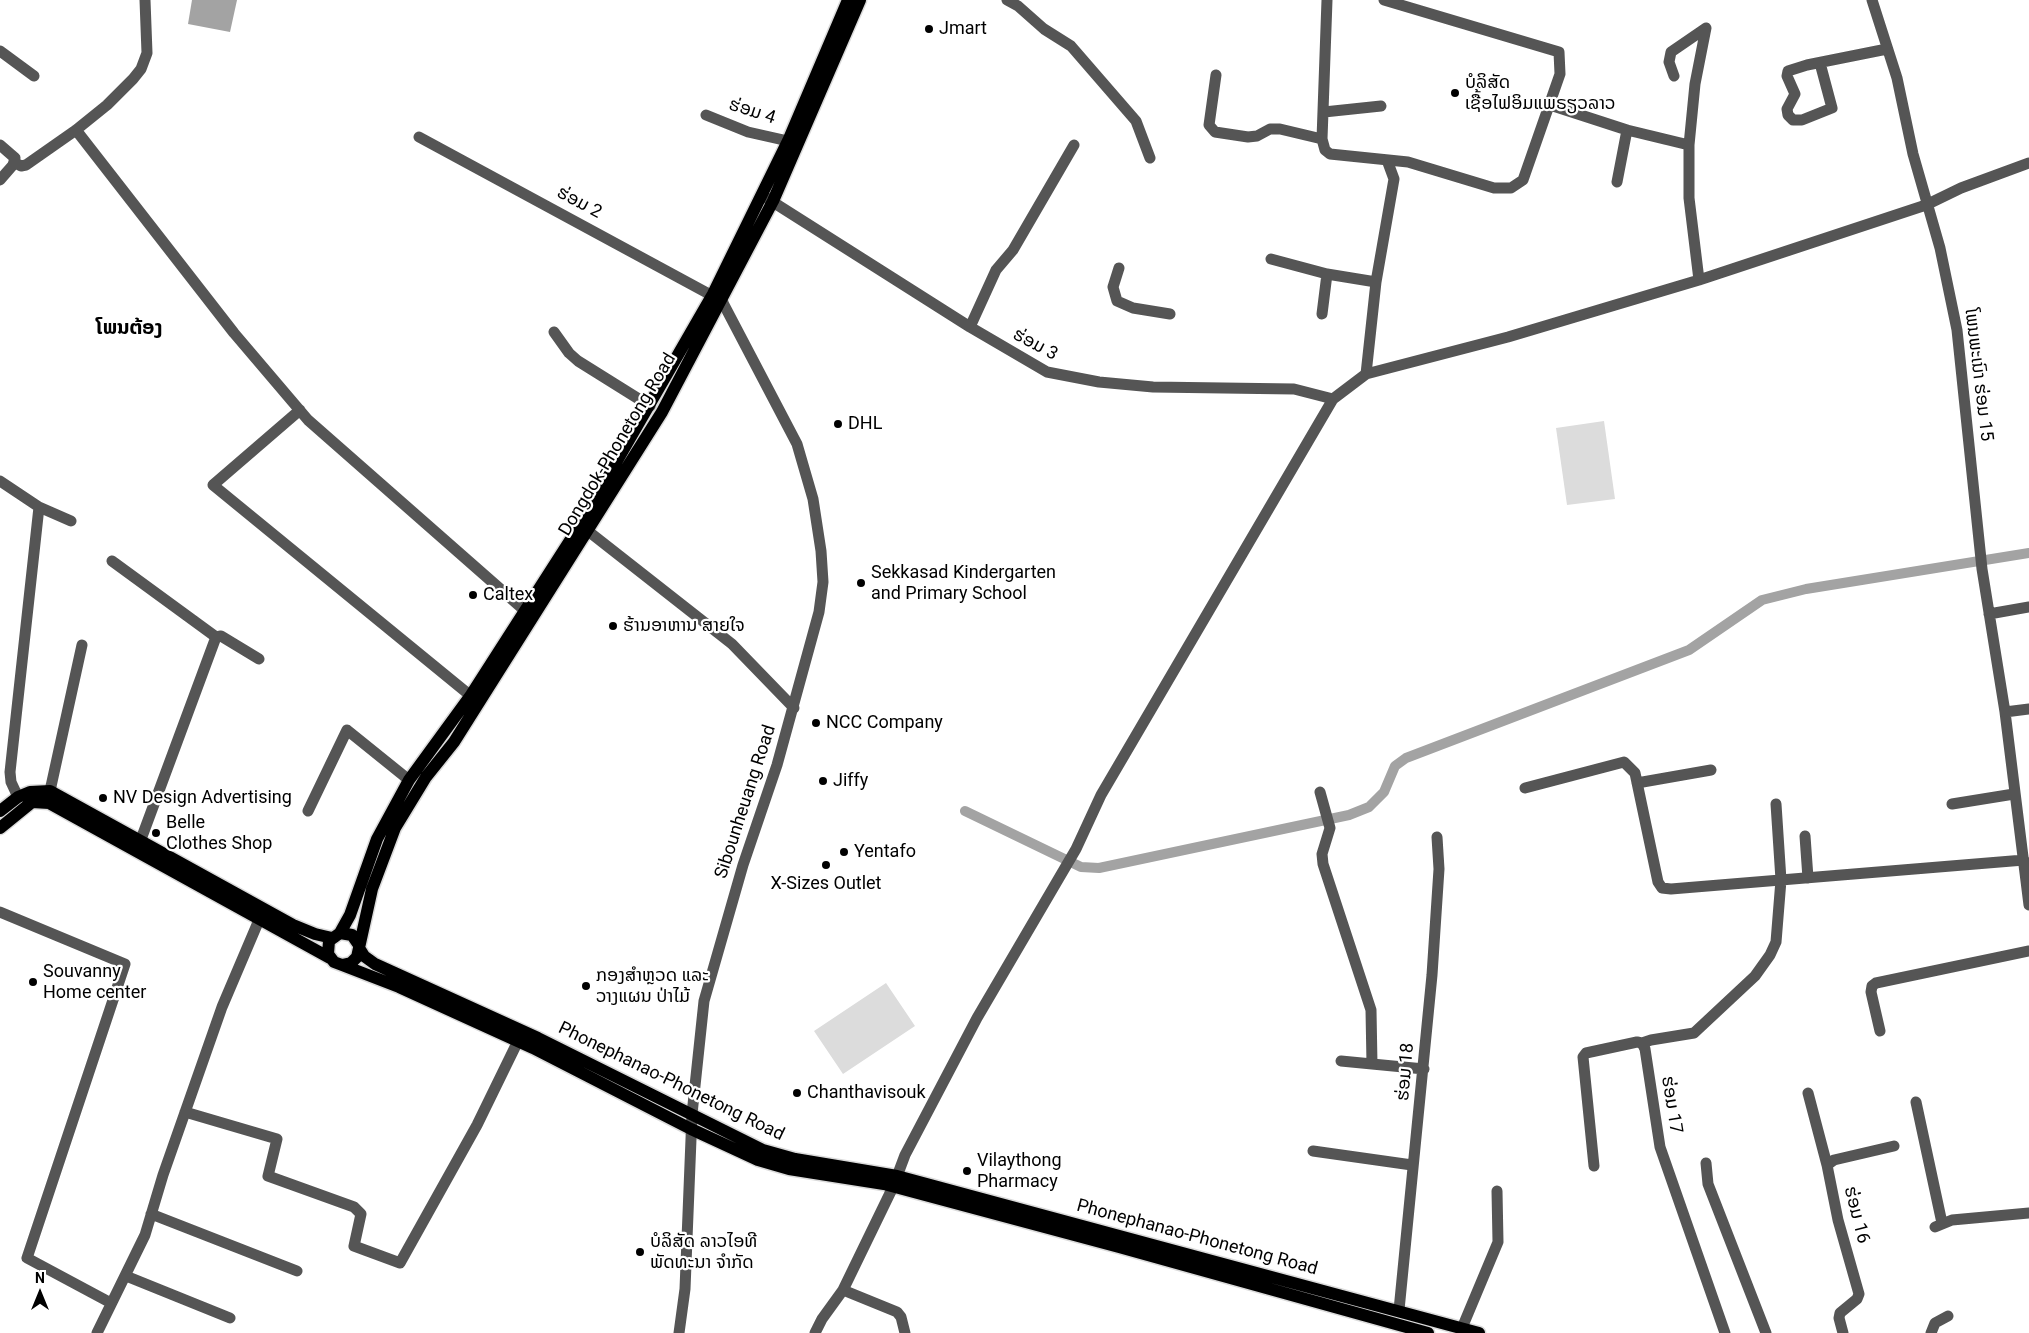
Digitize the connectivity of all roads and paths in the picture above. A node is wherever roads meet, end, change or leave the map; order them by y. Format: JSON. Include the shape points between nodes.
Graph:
{"nodes":[{"id":1,"x":145,"y":0,"type":"edge"},
{"id":2,"x":848,"y":0,"type":"edge"},
{"id":3,"x":860,"y":0,"type":"edge"},
{"id":4,"x":1007,"y":0,"type":"edge"},
{"id":5,"x":1327,"y":0,"type":"edge"},
{"id":6,"x":1384,"y":0,"type":"edge"},
{"id":7,"x":1872,"y":0,"type":"edge"},
{"id":8,"x":1887,"y":49,"type":"junction"},
{"id":9,"x":0,"y":51,"type":"edge"},
{"id":10,"x":1820,"y":63,"type":"junction"},
{"id":11,"x":1216,"y":75,"type":"dead end"},
{"id":12,"x":34,"y":76,"type":"dead end"},
{"id":13,"x":1674,"y":76,"type":"dead end"},
{"id":14,"x":1550,"y":105,"type":"junction"},
{"id":15,"x":1381,"y":106,"type":"dead end"},
{"id":16,"x":1324,"y":112,"type":"junction"},
{"id":17,"x":706,"y":115,"type":"dead end"},
{"id":18,"x":76,"y":130,"type":"junction"},
{"id":19,"x":1627,"y":130,"type":"junction"},
{"id":20,"x":419,"y":137,"type":"dead end"},
{"id":21,"x":1322,"y":139,"type":"junction"},
{"id":22,"x":788,"y":141,"type":"junction"},
{"id":23,"x":0,"y":145,"type":"edge"},
{"id":24,"x":1074,"y":145,"type":"dead end"},
{"id":25,"x":1689,"y":145,"type":"junction"},
{"id":26,"x":1150,"y":158,"type":"dead end"},
{"id":27,"x":1387,"y":160,"type":"junction"},
{"id":28,"x":14,"y":162,"type":"junction"},
{"id":29,"x":2029,"y":163,"type":"edge"},
{"id":30,"x":0,"y":180,"type":"edge"},
{"id":31,"x":1617,"y":182,"type":"dead end"},
{"id":32,"x":767,"y":198,"type":"junction"},
{"id":33,"x":1926,"y":205,"type":"junction"},
{"id":34,"x":1271,"y":259,"type":"dead end"},
{"id":35,"x":1118,"y":268,"type":"dead end"},
{"id":36,"x":1327,"y":274,"type":"junction"},
{"id":37,"x":1699,"y":280,"type":"junction"},
{"id":38,"x":1376,"y":282,"type":"junction"},
{"id":39,"x":718,"y":297,"type":"junction"},
{"id":40,"x":1170,"y":314,"type":"dead end"},
{"id":41,"x":1322,"y":314,"type":"dead end"},
{"id":42,"x":970,"y":327,"type":"junction"},
{"id":43,"x":554,"y":332,"type":"dead end"},
{"id":44,"x":1366,"y":374,"type":"junction"},
{"id":45,"x":1333,"y":398,"type":"junction"},
{"id":46,"x":650,"y":406,"type":"junction"},
{"id":47,"x":300,"y":410,"type":"junction"},
{"id":48,"x":0,"y":481,"type":"edge"},
{"id":49,"x":40,"y":507,"type":"junction"},
{"id":50,"x":71,"y":521,"type":"dead end"},
{"id":51,"x":588,"y":531,"type":"junction"},
{"id":52,"x":112,"y":561,"type":"dead end"},
{"id":53,"x":2029,"y":607,"type":"edge"},
{"id":54,"x":529,"y":613,"type":"junction"},
{"id":55,"x":1989,"y":614,"type":"junction"},
{"id":56,"x":216,"y":637,"type":"junction"},
{"id":57,"x":82,"y":645,"type":"dead end"},
{"id":58,"x":259,"y":659,"type":"dead end"},
{"id":59,"x":475,"y":698,"type":"junction"},
{"id":60,"x":794,"y":708,"type":"junction"},
{"id":61,"x":2029,"y":709,"type":"edge"},
{"id":62,"x":2005,"y":712,"type":"junction"},
{"id":63,"x":1711,"y":770,"type":"dead end"},
{"id":64,"x":409,"y":780,"type":"junction"},
{"id":65,"x":1637,"y":783,"type":"junction"},
{"id":66,"x":1525,"y":788,"type":"dead end"},
{"id":67,"x":1320,"y":792,"type":"dead end"},
{"id":68,"x":2014,"y":794,"type":"junction"},
{"id":69,"x":18,"y":797,"type":"junction"},
{"id":70,"x":48,"y":797,"type":"junction"},
{"id":71,"x":1776,"y":804,"type":"dead end"},
{"id":72,"x":1952,"y":804,"type":"dead end"},
{"id":73,"x":0,"y":810,"type":"edge"},
{"id":74,"x":308,"y":811,"type":"dead end"},
{"id":75,"x":1,"y":825,"type":"edge"},
{"id":76,"x":1805,"y":836,"type":"dead end"},
{"id":77,"x":1437,"y":838,"type":"dead end"},
{"id":78,"x":140,"y":842,"type":"junction"},
{"id":79,"x":2024,"y":860,"type":"junction"},
{"id":80,"x":1808,"y":878,"type":"junction"},
{"id":81,"x":1781,"y":880,"type":"junction"},
{"id":82,"x":368,"y":885,"type":"junction"},
{"id":83,"x":2029,"y":905,"type":"edge"},
{"id":84,"x":0,"y":912,"type":"edge"},
{"id":85,"x":259,"y":920,"type":"junction"},
{"id":86,"x":336,"y":936,"type":"junction"},
{"id":87,"x":359,"y":946,"type":"junction"},
{"id":88,"x":2029,"y":951,"type":"edge"},
{"id":89,"x":330,"y":958,"type":"junction"},
{"id":90,"x":342,"y":965,"type":"junction"},
{"id":91,"x":1880,"y":1031,"type":"dead end"},
{"id":92,"x":518,"y":1041,"type":"junction"},
{"id":93,"x":536,"y":1043,"type":"junction"},
{"id":94,"x":1642,"y":1044,"type":"junction"},
{"id":95,"x":1341,"y":1061,"type":"dead end"},
{"id":96,"x":1372,"y":1064,"type":"junction"},
{"id":97,"x":1424,"y":1069,"type":"junction"},
{"id":98,"x":1808,"y":1092,"type":"dead end"},
{"id":99,"x":1916,"y":1102,"type":"dead end"},
{"id":100,"x":185,"y":1112,"type":"junction"},
{"id":101,"x":692,"y":1114,"type":"junction"},
{"id":102,"x":691,"y":1129,"type":"junction"},
{"id":103,"x":1894,"y":1146,"type":"dead end"},
{"id":104,"x":1313,"y":1151,"type":"dead end"},
{"id":105,"x":1706,"y":1163,"type":"dead end"},
{"id":106,"x":1412,"y":1165,"type":"junction"},
{"id":107,"x":1827,"y":1165,"type":"junction"},
{"id":108,"x":1594,"y":1166,"type":"dead end"},
{"id":109,"x":895,"y":1181,"type":"junction"},
{"id":110,"x":1497,"y":1191,"type":"dead end"},
{"id":111,"x":2029,"y":1213,"type":"edge"},
{"id":112,"x":151,"y":1214,"type":"junction"},
{"id":113,"x":297,"y":1271,"type":"dead end"},
{"id":114,"x":126,"y":1276,"type":"junction"},
{"id":115,"x":843,"y":1290,"type":"junction"},
{"id":116,"x":111,"y":1303,"type":"junction"},
{"id":117,"x":1399,"y":1310,"type":"junction"},
{"id":118,"x":1948,"y":1316,"type":"dead end"},
{"id":119,"x":230,"y":1318,"type":"dead end"},
{"id":120,"x":1472,"y":1331,"type":"edge"},
{"id":121,"x":97,"y":1333,"type":"edge"},
{"id":122,"x":679,"y":1333,"type":"edge"},
{"id":123,"x":815,"y":1333,"type":"edge"},
{"id":124,"x":905,"y":1333,"type":"edge"},
{"id":125,"x":1428,"y":1333,"type":"edge"},
{"id":126,"x":1725,"y":1333,"type":"edge"},
{"id":127,"x":1766,"y":1333,"type":"edge"},
{"id":128,"x":1843,"y":1333,"type":"edge"},
{"id":129,"x":1931,"y":1333,"type":"edge"}],
"edges":[{"from":1,"to":18,"type":"street","via":[[145,61],[114,98]]},
{"from":2,"to":22,"type":"main road","name":"Dongdok-Phonetong Road"},
{"from":3,"to":32,"type":"main road","name":"Dongdok-Phonetong Road"},
{"from":4,"to":26,"type":"street","via":[[1071,46],[1136,121]]},
{"from":5,"to":16,"type":"street"},
{"from":6,"to":14,"type":"street","via":[[1559,52],[1560,74]]},
{"from":7,"to":8,"type":"street","name":"ໂພນພະເນົາ ຮ່ອມ 15"},
{"from":8,"to":10,"type":"street"},
{"from":8,"to":33,"type":"street","name":"ໂພນພະເນົາ ຮ່ອມ 15","via":[[1897,78]]},
{"from":9,"to":12,"type":"street"},
{"from":10,"to":10,"type":"street","via":[[1787,73],[1795,94],[1787,106],[1793,120],[1802,120],[1832,108]]},
{"from":11,"to":21,"type":"street","via":[[1210,124],[1215,132],[1248,137],[1275,129]]},
{"from":13,"to":25,"type":"street","via":[[1669,62],[1671,52],[1706,28],[1695,84]]},
{"from":14,"to":19,"type":"street"},
{"from":14,"to":27,"type":"street","via":[[1523,180],[1511,188],[1494,188],[1408,162]]},
{"from":15,"to":16,"type":"street"},
{"from":16,"to":21,"type":"street"},
{"from":17,"to":22,"type":"street","name":"ຮ່ອມ 4","via":[[748,132]]},
{"from":18,"to":28,"type":"street","via":[[24,166]]},
{"from":18,"to":47,"type":"street","via":[[234,333]]},
{"from":19,"to":25,"type":"street"},
{"from":19,"to":31,"type":"street"},
{"from":20,"to":39,"type":"street","name":"ຮ່ອມ 2"},
{"from":21,"to":27,"type":"street","via":[[1330,154]]},
{"from":22,"to":32,"type":"main road","name":"Dongdok-Phonetong Road"},
{"from":23,"to":28,"type":"street","via":[[14,156]]},
{"from":24,"to":42,"type":"street","via":[[1012,250],[996,270]]},
{"from":25,"to":37,"type":"street","via":[[1689,198]]},
{"from":27,"to":38,"type":"street","via":[[1394,179]]},
{"from":28,"to":30,"type":"street"},
{"from":29,"to":33,"type":"street","via":[[1961,188]]},
{"from":32,"to":39,"type":"main road","name":"Dongdok-Phonetong Road"},
{"from":32,"to":42,"type":"street","name":"ຮ່ອມ 3"},
{"from":33,"to":37,"type":"street"},
{"from":33,"to":55,"type":"street","name":"ໂພນພະເນົາ ຮ່ອມ 15","via":[[1940,248],[1957,330]]},
{"from":34,"to":36,"type":"street"},
{"from":35,"to":40,"type":"street","via":[[1113,293],[1117,301],[1133,308]]},
{"from":36,"to":38,"type":"street"},
{"from":36,"to":41,"type":"street"},
{"from":37,"to":44,"type":"street","via":[[1508,337]]},
{"from":38,"to":44,"type":"street"},
{"from":39,"to":46,"type":"main road","name":"Dongdok-Phonetong Road"},
{"from":39,"to":51,"type":"main road","name":"Dongdok-Phonetong Road","via":[[662,412]]},
{"from":39,"to":60,"type":"street","name":"Sibounheuang Road","via":[[796,444],[813,499],[823,582],[819,612]]},
{"from":42,"to":45,"type":"street","name":"ຮ່ອມ 3","via":[[1015,355],[1058,376],[1153,387],[1272,387]]},
{"from":43,"to":46,"type":"street","via":[[578,361]]},
{"from":44,"to":45,"type":"street"},
{"from":45,"to":109,"type":"street","via":[[1101,795],[1076,849],[977,1018],[905,1155]]},
{"from":46,"to":54,"type":"main road","name":"Dongdok-Phonetong Road"},
{"from":47,"to":54,"type":"street","via":[[384,488]]},
{"from":47,"to":59,"type":"street","via":[[213,484]]},
{"from":48,"to":49,"type":"street"},
{"from":49,"to":50,"type":"street"},
{"from":49,"to":69,"type":"street","via":[[10,772]]},
{"from":51,"to":54,"type":"main road","name":"Dongdok-Phonetong Road"},
{"from":51,"to":60,"type":"street","via":[[732,644]]},
{"from":52,"to":56,"type":"street"},
{"from":53,"to":55,"type":"street"},
{"from":54,"to":59,"type":"main road","name":"Dongdok-Phonetong Road"},
{"from":55,"to":62,"type":"street"},
{"from":56,"to":58,"type":"street","via":[[221,636]]},
{"from":56,"to":78,"type":"street"},
{"from":57,"to":70,"type":"street"},
{"from":59,"to":64,"type":"main road","name":"Dongdok-Phonetong Road"},
{"from":59,"to":82,"type":"main road","name":"Dongdok-Phonetong Road","via":[[454,742],[426,777],[395,828]]},
{"from":60,"to":101,"type":"street","name":"Sibounheuang Road","via":[[743,865],[704,1001]]},
{"from":61,"to":62,"type":"street"},
{"from":62,"to":68,"type":"street"},
{"from":63,"to":65,"type":"street"},
{"from":64,"to":74,"type":"street","via":[[347,730]]},
{"from":64,"to":82,"type":"main road","name":"Dongdok-Phonetong Road","via":[[377,839]]},
{"from":65,"to":66,"type":"street","via":[[1635,773],[1624,762]]},
{"from":65,"to":81,"type":"street","via":[[1655,874],[1662,888]]},
{"from":67,"to":96,"type":"street","via":[[1330,828],[1322,854],[1323,864],[1371,1010]]},
{"from":68,"to":72,"type":"street"},
{"from":68,"to":79,"type":"street"},
{"from":69,"to":70,"type":"main road","via":[[30,792]]},
{"from":69,"to":73,"type":"main road"},
{"from":70,"to":75,"type":"main road","via":[[32,802]]},
{"from":70,"to":78,"type":"main road"},
{"from":70,"to":85,"type":"main road"},
{"from":71,"to":81,"type":"street"},
{"from":76,"to":80,"type":"street"},
{"from":77,"to":97,"type":"street","name":"ຮ່ອມ 18","via":[[1439,870]]},
{"from":78,"to":86,"type":"main road","via":[[293,926],[315,934]]},
{"from":79,"to":80,"type":"street"},
{"from":79,"to":83,"type":"street"},
{"from":80,"to":81,"type":"street"},
{"from":81,"to":94,"type":"street","via":[[1776,942],[1755,976],[1694,1032]]},
{"from":82,"to":86,"type":"main road"},
{"from":82,"to":87,"type":"main road"},
{"from":84,"to":116,"type":"street","via":[[125,964],[27,1258]]},
{"from":85,"to":89,"type":"main road"},
{"from":85,"to":100,"type":"street","via":[[222,1007]]},
{"from":86,"to":87,"type":"main road","via":[[352,935]]},
{"from":86,"to":89,"type":"main road","via":[[328,945]]},
{"from":87,"to":90,"type":"main road","via":[[354,961]]},
{"from":87,"to":93,"type":"main road","name":"Phonephanao-Phonetong Road","via":[[369,961]]},
{"from":88,"to":91,"type":"street","via":[[1876,983],[1871,992]]},
{"from":89,"to":90,"type":"main road"},
{"from":90,"to":92,"type":"main road","name":"Phonephanao-Phonetong Road"},
{"from":92,"to":93,"type":"main road","name":"Phonephanao-Phonetong Road"},
{"from":92,"to":100,"type":"street","via":[[477,1124],[400,1263],[354,1246],[361,1214],[354,1207],[268,1176],[277,1139]]},
{"from":93,"to":101,"type":"main road","name":"Phonephanao-Phonetong Road"},
{"from":93,"to":102,"type":"main road","name":"Phonephanao-Phonetong Road"},
{"from":94,"to":108,"type":"street","via":[[1637,1042],[1583,1057]]},
{"from":94,"to":126,"type":"street","name":"ຮ່ອມ 17","via":[[1660,1147]]},
{"from":95,"to":96,"type":"street"},
{"from":96,"to":97,"type":"street"},
{"from":97,"to":106,"type":"street","name":"ຮ່ອມ 18"},
{"from":98,"to":107,"type":"street"},
{"from":99,"to":111,"type":"street","via":[[1939,1225]]},
{"from":100,"to":112,"type":"street"},
{"from":101,"to":102,"type":"street","name":"Sibounheuang Road"},
{"from":101,"to":109,"type":"main road","name":"Phonephanao-Phonetong Road","via":[[768,1151]]},
{"from":102,"to":109,"type":"main road","name":"Phonephanao-Phonetong Road","via":[[758,1160]]},
{"from":102,"to":122,"type":"street","name":"Sibounheuang Road","via":[[685,1290]]},
{"from":103,"to":107,"type":"street","via":[[1834,1160]]},
{"from":104,"to":106,"type":"street"},
{"from":105,"to":127,"type":"street","via":[[1708,1184]]},
{"from":106,"to":117,"type":"street","name":"ຮ່ອມ 18"},
{"from":107,"to":128,"type":"street","name":"ຮ່ອມ 16","via":[[1838,1220],[1859,1294],[1840,1315]]},
{"from":109,"to":115,"type":"street"},
{"from":109,"to":117,"type":"main road","name":"Phonephanao-Phonetong Road"},
{"from":109,"to":125,"type":"main road","name":"Phonephanao-Phonetong Road"},
{"from":110,"to":120,"type":"street","via":[[1498,1242]]},
{"from":112,"to":113,"type":"street"},
{"from":112,"to":114,"type":"street"},
{"from":114,"to":116,"type":"street"},
{"from":114,"to":119,"type":"street"},
{"from":115,"to":123,"type":"street"},
{"from":115,"to":124,"type":"street","via":[[897,1312]]},
{"from":116,"to":121,"type":"street"},
{"from":117,"to":120,"type":"main road","name":"Phonephanao-Phonetong Road"},
{"from":118,"to":129,"type":"street","via":[[1935,1323]]}]}
